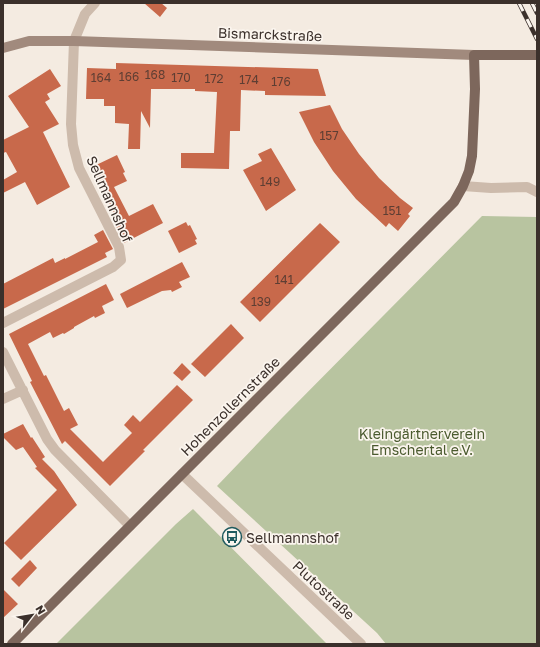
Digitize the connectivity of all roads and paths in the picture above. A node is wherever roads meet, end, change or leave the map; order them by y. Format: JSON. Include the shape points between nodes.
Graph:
{"nodes":[{"id":1,"x":95,"y":3,"type":"edge"},
{"id":2,"x":74,"y":41,"type":"junction"},
{"id":3,"x":3,"y":48,"type":"edge"},
{"id":4,"x":474,"y":55,"type":"junction"},
{"id":5,"x":537,"y":55,"type":"edge"},
{"id":6,"x":463,"y":186,"type":"junction"},
{"id":7,"x":537,"y":192,"type":"edge"},
{"id":8,"x":3,"y":323,"type":"edge"},
{"id":9,"x":3,"y":352,"type":"edge"},
{"id":10,"x":23,"y":390,"type":"junction"},
{"id":11,"x":3,"y":399,"type":"edge"},
{"id":12,"x":182,"y":474,"type":"junction"},
{"id":13,"x":130,"y":526,"type":"junction"},
{"id":14,"x":12,"y":644,"type":"edge"},
{"id":15,"x":361,"y":644,"type":"edge"}],
"edges":[{"from":1,"to":2,"type":"street","via":[[85,14]]},
{"from":2,"to":3,"type":"main road","name":"Bismarckstraße","via":[[29,41]]},
{"from":2,"to":4,"type":"main road","name":"Bismarckstraße"},
{"from":2,"to":8,"type":"street","name":"Sellmannshof","via":[[71,124],[73,145],[79,168],[119,247],[120,260],[112,267]]},
{"from":4,"to":5,"type":"main road","name":"Bismarckstraße"},
{"from":4,"to":6,"type":"main road","name":"Hohenzollernstraße","via":[[472,156]]},
{"from":6,"to":7,"type":"street","via":[[527,187]]},
{"from":6,"to":12,"type":"main road","name":"Hohenzollernstraße","via":[[454,202],[442,215]]},
{"from":9,"to":10,"type":"street"},
{"from":10,"to":11,"type":"street"},
{"from":10,"to":13,"type":"street","via":[[55,450]]},
{"from":12,"to":13,"type":"main road","name":"Hohenzollernstraße"},
{"from":12,"to":15,"type":"street","name":"Plutostraße"},
{"from":13,"to":14,"type":"main road","name":"Hohenzollernstraße"}]}
